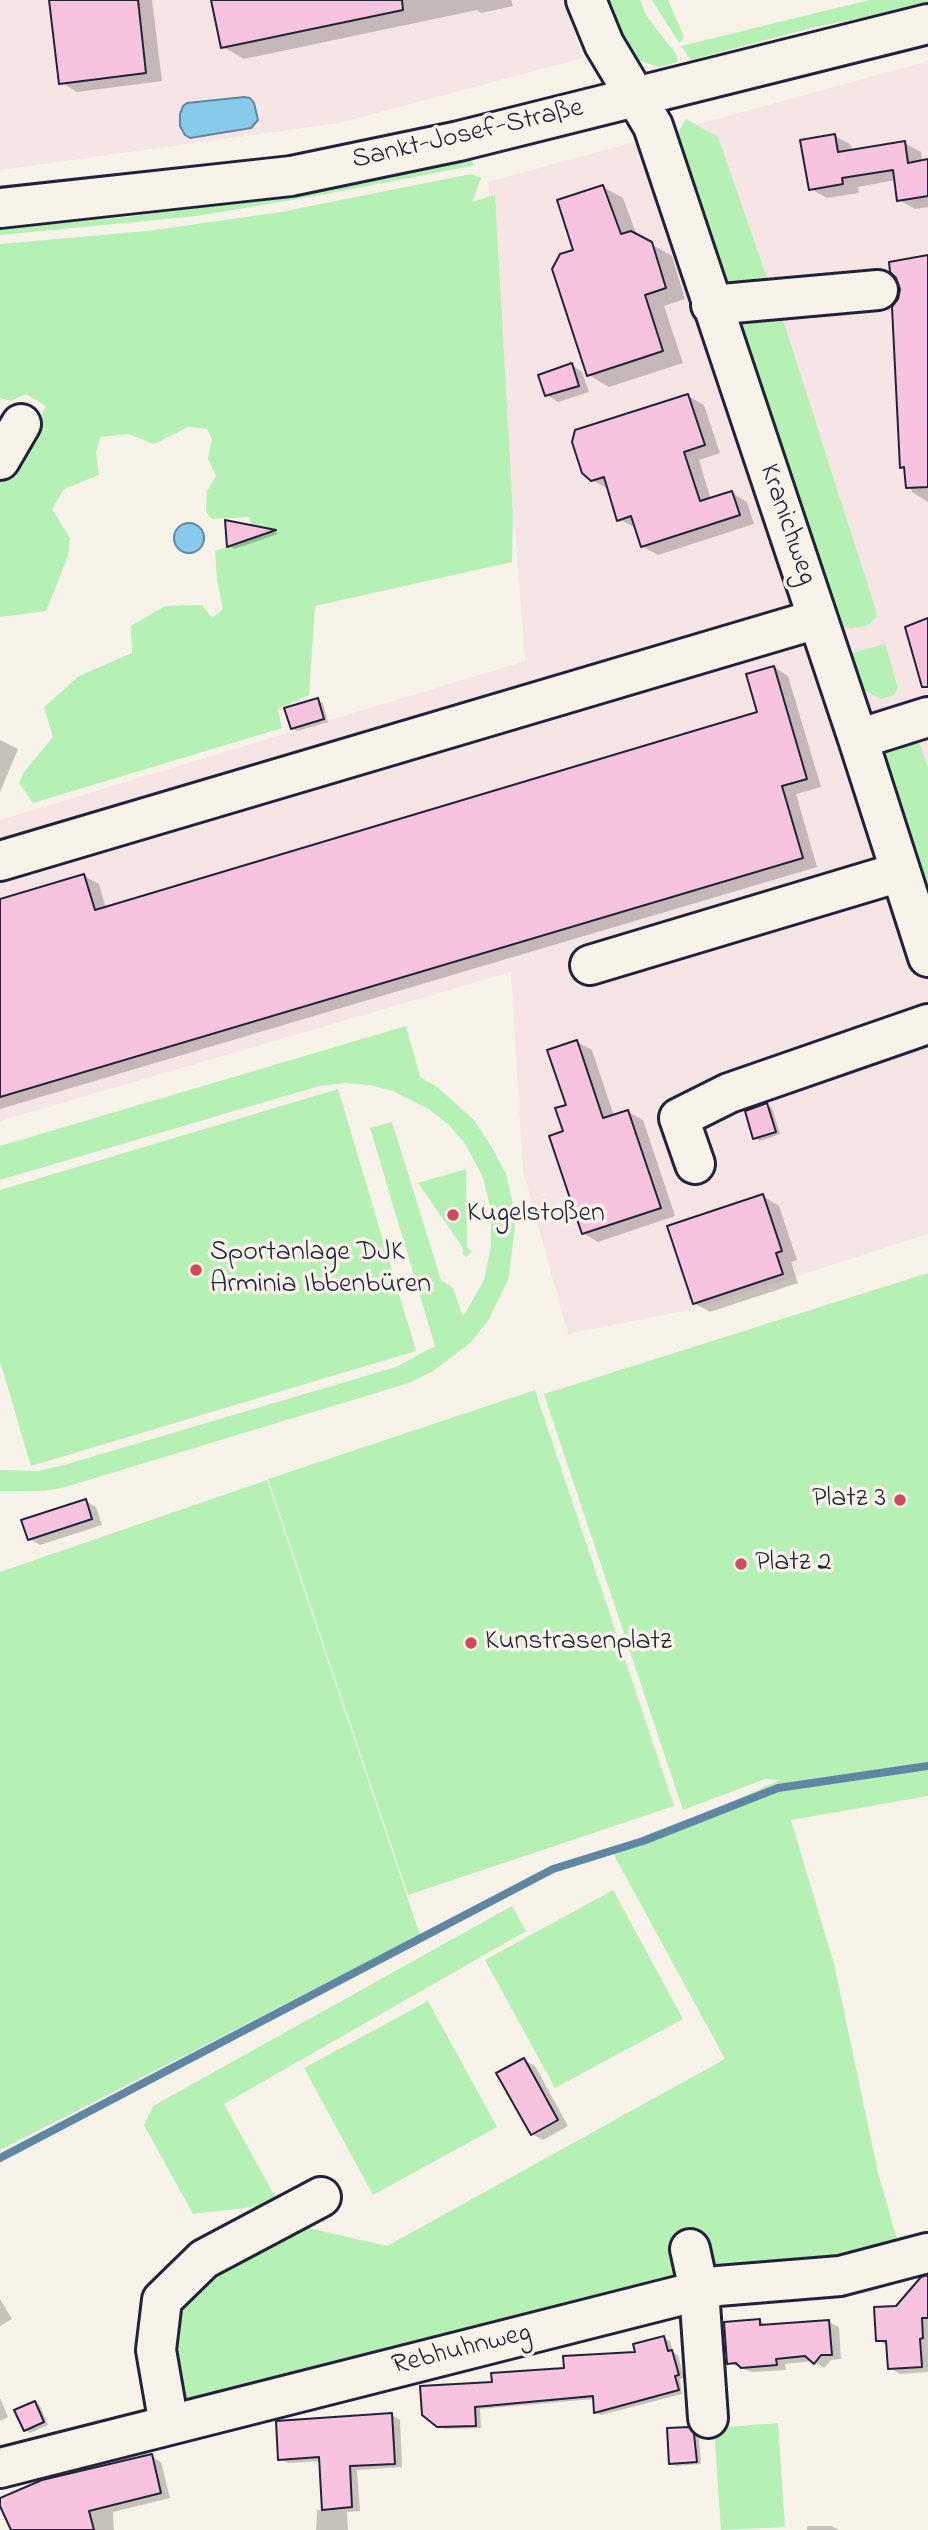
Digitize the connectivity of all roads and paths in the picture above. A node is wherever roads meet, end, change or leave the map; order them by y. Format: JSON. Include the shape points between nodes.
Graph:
{"nodes":[{"id":1,"x":586,"y":0,"type":"edge"},
{"id":2,"x":928,"y":24,"type":"edge"},
{"id":3,"x":637,"y":96,"type":"junction"},
{"id":4,"x":0,"y":208,"type":"edge"},
{"id":5,"x":878,"y":290,"type":"dead end"},
{"id":6,"x":711,"y":305,"type":"junction"},
{"id":7,"x":21,"y":424,"type":"dead end"},
{"id":8,"x":0,"y":460,"type":"edge"},
{"id":9,"x":817,"y":619,"type":"junction"},
{"id":10,"x":928,"y":717,"type":"edge"},
{"id":11,"x":858,"y":739,"type":"junction"},
{"id":12,"x":0,"y":861,"type":"edge"},
{"id":13,"x":901,"y":872,"type":"junction"},
{"id":14,"x":928,"y":957,"type":"edge"},
{"id":15,"x":590,"y":965,"type":"dead end"},
{"id":16,"x":928,"y":1024,"type":"edge"},
{"id":17,"x":695,"y":1164,"type":"dead end"},
{"id":18,"x":321,"y":2197,"type":"dead end"},
{"id":19,"x":690,"y":2249,"type":"dead end"},
{"id":20,"x":927,"y":2253,"type":"edge"},
{"id":21,"x":699,"y":2290,"type":"junction"},
{"id":22,"x":708,"y":2418,"type":"dead end"},
{"id":23,"x":169,"y":2425,"type":"junction"},
{"id":24,"x":0,"y":2468,"type":"edge"}],
"edges":[{"from":1,"to":3,"type":"street","name":"Kranichweg","via":[[604,44]]},
{"from":2,"to":3,"type":"street","name":"Sankt-Josef-Straße"},
{"from":3,"to":4,"type":"street","name":"Sankt-Josef-Straße","via":[[458,141],[291,176]]},
{"from":3,"to":6,"type":"street","name":"Kranichweg","via":[[653,126]]},
{"from":5,"to":6,"type":"street"},
{"from":6,"to":9,"type":"street","name":"Kranichweg"},
{"from":7,"to":8,"type":"street"},
{"from":9,"to":11,"type":"street","name":"Kranichweg"},
{"from":9,"to":12,"type":"street"},
{"from":10,"to":11,"type":"street"},
{"from":11,"to":13,"type":"street","name":"Kranichweg"},
{"from":13,"to":14,"type":"street","name":"Kranichweg"},
{"from":13,"to":15,"type":"street"},
{"from":16,"to":17,"type":"street","via":[[729,1093],[678,1118]]},
{"from":18,"to":23,"type":"street","via":[[204,2259],[162,2300],[156,2350]]},
{"from":19,"to":21,"type":"street"},
{"from":20,"to":21,"type":"street","name":"Rebhuhnweg","via":[[840,2276]]},
{"from":21,"to":22,"type":"street"},
{"from":21,"to":23,"type":"street","name":"Rebhuhnweg"},
{"from":23,"to":24,"type":"street","name":"Rebhuhnweg"}]}
